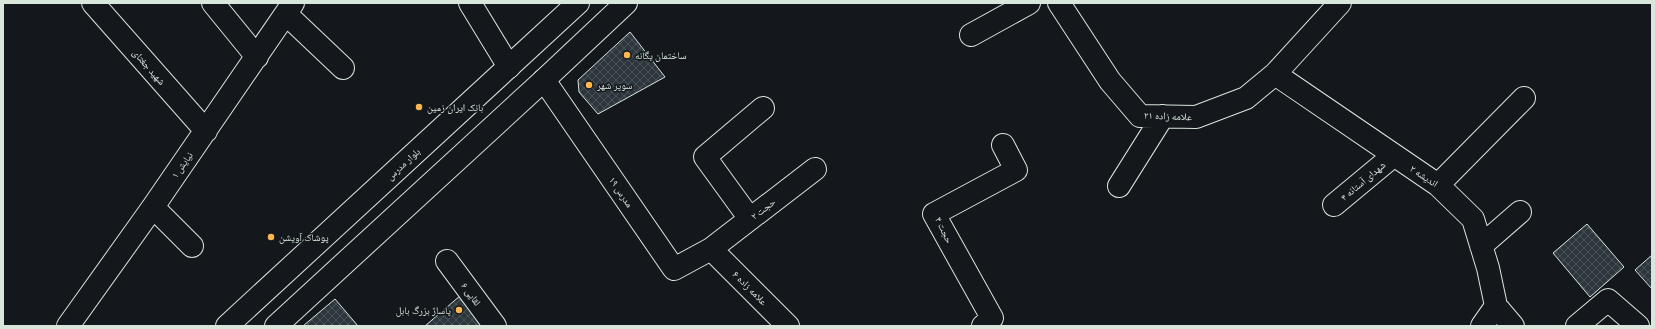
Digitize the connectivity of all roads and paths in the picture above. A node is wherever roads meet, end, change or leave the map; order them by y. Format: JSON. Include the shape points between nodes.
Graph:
{"nodes":[{"id":1,"x":93,"y":3,"type":"edge"},
{"id":2,"x":213,"y":3,"type":"edge"},
{"id":3,"x":470,"y":3,"type":"edge"},
{"id":4,"x":578,"y":3,"type":"edge"},
{"id":5,"x":626,"y":3,"type":"edge"},
{"id":6,"x":1030,"y":3,"type":"edge"},
{"id":7,"x":1061,"y":3,"type":"edge"},
{"id":8,"x":1340,"y":3,"type":"edge"},
{"id":9,"x":289,"y":8,"type":"edge"},
{"id":10,"x":971,"y":35,"type":"dead end"},
{"id":11,"x":257,"y":57,"type":"junction"},
{"id":12,"x":509,"y":67,"type":"junction"},
{"id":13,"x":344,"y":68,"type":"dead end"},
{"id":14,"x":1275,"y":74,"type":"junction"},
{"id":15,"x":544,"y":80,"type":"junction"},
{"id":16,"x":1524,"y":98,"type":"dead end"},
{"id":17,"x":763,"y":108,"type":"dead end"},
{"id":18,"x":1163,"y":116,"type":"junction"},
{"id":19,"x":206,"y":131,"type":"junction"},
{"id":20,"x":1004,"y":145,"type":"dead end"},
{"id":21,"x":1393,"y":156,"type":"junction"},
{"id":22,"x":815,"y":169,"type":"dead end"},
{"id":23,"x":1438,"y":185,"type":"junction"},
{"id":24,"x":1119,"y":186,"type":"dead end"},
{"id":25,"x":1334,"y":205,"type":"dead end"},
{"id":26,"x":153,"y":207,"type":"junction"},
{"id":27,"x":1520,"y":212,"type":"dead end"},
{"id":28,"x":750,"y":219,"type":"junction"},
{"id":29,"x":192,"y":246,"type":"dead end"},
{"id":30,"x":1481,"y":246,"type":"junction"},
{"id":31,"x":711,"y":249,"type":"junction"},
{"id":32,"x":447,"y":261,"type":"dead end"},
{"id":33,"x":1496,"y":306,"type":"junction"},
{"id":34,"x":1652,"y":324,"type":"edge"},
{"id":35,"x":68,"y":326,"type":"edge"},
{"id":36,"x":227,"y":326,"type":"edge"},
{"id":37,"x":276,"y":326,"type":"edge"},
{"id":38,"x":495,"y":326,"type":"edge"},
{"id":39,"x":788,"y":326,"type":"edge"},
{"id":40,"x":983,"y":326,"type":"edge"},
{"id":41,"x":1482,"y":326,"type":"edge"},
{"id":42,"x":1513,"y":326,"type":"edge"},
{"id":43,"x":1577,"y":326,"type":"edge"},
{"id":44,"x":1638,"y":326,"type":"edge"},
{"id":45,"x":1649,"y":326,"type":"edge"}],
"edges":[{"from":1,"to":19,"type":"street","name":"شهید جغتای"},
{"from":2,"to":11,"type":"street"},
{"from":3,"to":12,"type":"street"},
{"from":4,"to":12,"type":"street","name":"بلوار مدرس"},
{"from":5,"to":15,"type":"street"},
{"from":6,"to":10,"type":"street"},
{"from":7,"to":18,"type":"street","name":"علامه زاده ۲۱","via":[[1110,81],[1140,116]]},
{"from":8,"to":14,"type":"street","name":"علامه زاده ۲۱"},
{"from":9,"to":11,"type":"street","name":"نیایش ۱"},
{"from":9,"to":13,"type":"street"},
{"from":11,"to":19,"type":"street","name":"نیایش ۱","via":[[225,113]]},
{"from":12,"to":36,"type":"street","name":"بلوار مدرس"},
{"from":14,"to":18,"type":"street","name":"علامه زاده ۲۱","via":[[1246,98],[1196,117]]},
{"from":14,"to":21,"type":"street","name":"اندیشه ۲"},
{"from":15,"to":31,"type":"street","name":"مدرس ۱۹","via":[[674,269]]},
{"from":15,"to":37,"type":"street"},
{"from":16,"to":23,"type":"street"},
{"from":17,"to":28,"type":"street","via":[[705,157]]},
{"from":18,"to":24,"type":"street"},
{"from":19,"to":26,"type":"street","name":"نیایش ۱"},
{"from":20,"to":40,"type":"street","name":"حجت ۴","via":[[1016,170],[934,214],[992,318]]},
{"from":21,"to":23,"type":"street","name":"اندیشه ۲"},
{"from":21,"to":25,"type":"street","name":"شهدای آستانه ۴"},
{"from":22,"to":28,"type":"street","name":"حجت ۲"},
{"from":23,"to":30,"type":"street","name":"اندیشه ۲","via":[[1473,219]]},
{"from":26,"to":29,"type":"street"},
{"from":26,"to":35,"type":"street","name":"نیایش ۱"},
{"from":27,"to":30,"type":"street"},
{"from":28,"to":31,"type":"street","name":"حجت ۲"},
{"from":30,"to":33,"type":"street","name":"اندیشه ۲"},
{"from":31,"to":39,"type":"street","name":"علامه زاده ۶"},
{"from":32,"to":38,"type":"street","name":"لقایی ۶"},
{"from":33,"to":41,"type":"street"},
{"from":33,"to":42,"type":"street","name":"اندیشه ۲"},
{"from":34,"to":45,"type":"street"},
{"from":43,"to":44,"type":"street","via":[[1608,300]]}]}
